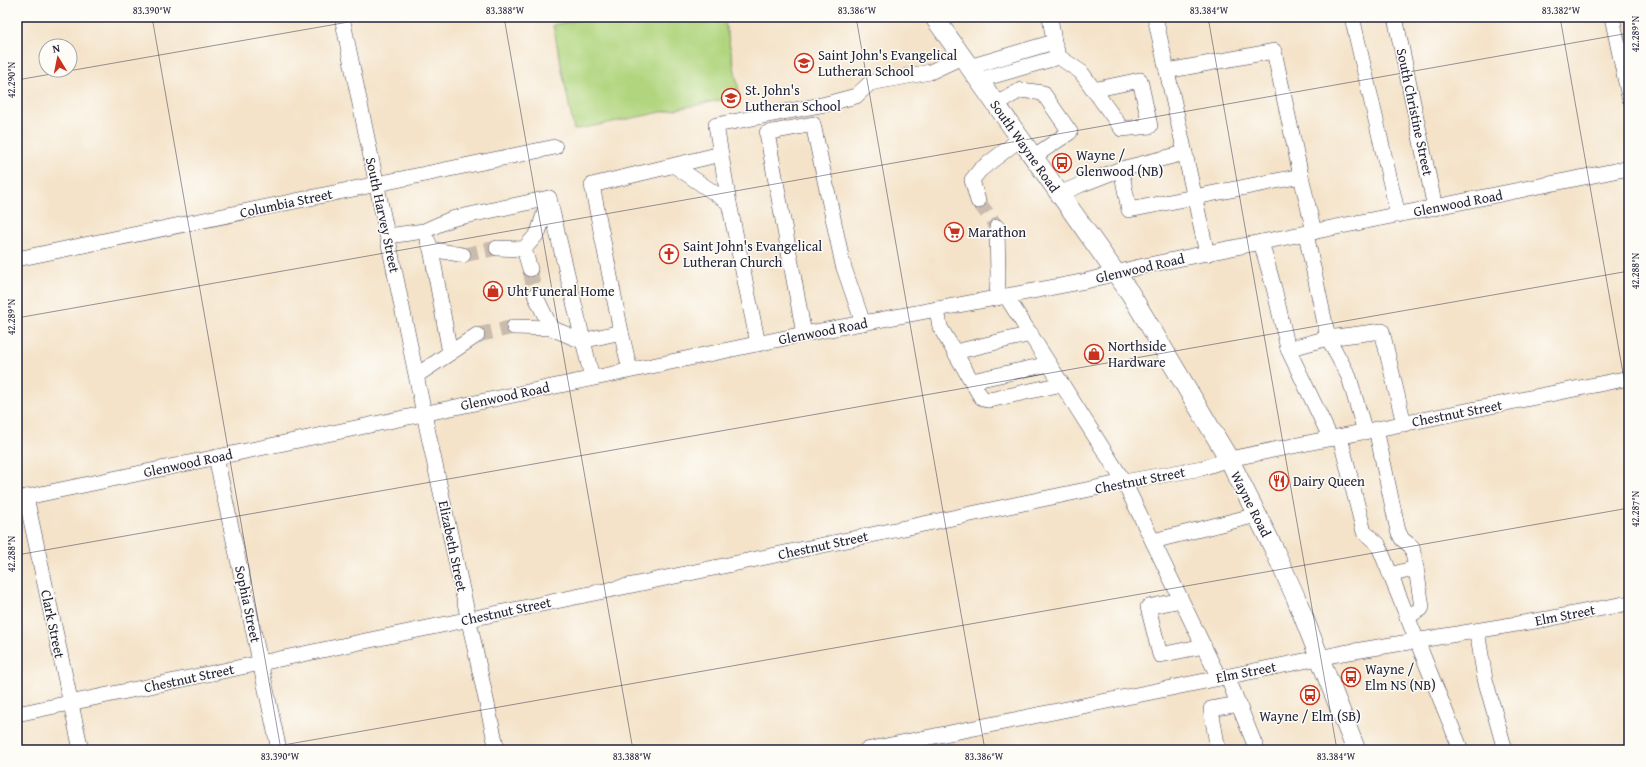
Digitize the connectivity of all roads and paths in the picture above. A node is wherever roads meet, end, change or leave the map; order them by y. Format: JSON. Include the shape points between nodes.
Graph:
{"nodes":[{"id":1,"x":342,"y":17,"type":"edge"},
{"id":2,"x":934,"y":17,"type":"edge"},
{"id":3,"x":1050,"y":17,"type":"edge"},
{"id":4,"x":1155,"y":17,"type":"edge"},
{"id":5,"x":1352,"y":17,"type":"edge"},
{"id":6,"x":1395,"y":17,"type":"edge"},
{"id":7,"x":1612,"y":17,"type":"edge"},
{"id":8,"x":1054,"y":42,"type":"junction"},
{"id":9,"x":1059,"y":57,"type":"junction"},
{"id":10,"x":970,"y":68,"type":"junction"},
{"id":11,"x":1167,"y":72,"type":"junction"},
{"id":12,"x":1093,"y":90,"type":"dead end"},
{"id":13,"x":1629,"y":97,"type":"edge"},
{"id":14,"x":996,"y":104,"type":"junction"},
{"id":15,"x":1020,"y":139,"type":"junction"},
{"id":16,"x":555,"y":147,"type":"dead end"},
{"id":17,"x":1185,"y":153,"type":"junction"},
{"id":18,"x":721,"y":154,"type":"junction"},
{"id":19,"x":1033,"y":157,"type":"junction"},
{"id":20,"x":675,"y":166,"type":"junction"},
{"id":21,"x":1629,"y":168,"type":"edge"},
{"id":22,"x":1121,"y":169,"type":"junction"},
{"id":23,"x":1301,"y":176,"type":"junction"},
{"id":24,"x":376,"y":184,"type":"junction"},
{"id":25,"x":1059,"y":194,"type":"junction"},
{"id":26,"x":1194,"y":196,"type":"junction"},
{"id":27,"x":549,"y":198,"type":"junction"},
{"id":28,"x":978,"y":201,"type":"tunnel mouth"},
{"id":29,"x":729,"y":204,"type":"junction"},
{"id":30,"x":1435,"y":208,"type":"junction"},
{"id":31,"x":1398,"y":215,"type":"junction"},
{"id":32,"x":997,"y":227,"type":"tunnel mouth"},
{"id":33,"x":424,"y":231,"type":"junction"},
{"id":34,"x":1310,"y":233,"type":"junction"},
{"id":35,"x":388,"y":236,"type":"junction"},
{"id":36,"x":1261,"y":242,"type":"junction"},
{"id":37,"x":497,"y":248,"type":"tunnel mouth"},
{"id":38,"x":431,"y":249,"type":"junction"},
{"id":39,"x":524,"y":249,"type":"junction"},
{"id":40,"x":1207,"y":254,"type":"junction"},
{"id":41,"x":463,"y":255,"type":"tunnel mouth"},
{"id":42,"x":17,"y":259,"type":"edge"},
{"id":43,"x":530,"y":269,"type":"tunnel mouth"},
{"id":44,"x":1117,"y":274,"type":"junction"},
{"id":45,"x":535,"y":295,"type":"tunnel mouth"},
{"id":46,"x":1002,"y":297,"type":"junction"},
{"id":47,"x":937,"y":309,"type":"junction"},
{"id":48,"x":863,"y":323,"type":"junction"},
{"id":49,"x":514,"y":327,"type":"tunnel mouth"},
{"id":50,"x":551,"y":328,"type":"junction"},
{"id":51,"x":621,"y":332,"type":"junction"},
{"id":52,"x":804,"y":334,"type":"junction"},
{"id":53,"x":1031,"y":334,"type":"junction"},
{"id":54,"x":477,"y":335,"type":"tunnel mouth"},
{"id":55,"x":1328,"y":338,"type":"junction"},
{"id":56,"x":582,"y":341,"type":"junction"},
{"id":57,"x":758,"y":344,"type":"junction"},
{"id":58,"x":1288,"y":349,"type":"junction"},
{"id":59,"x":954,"y":352,"type":"junction"},
{"id":60,"x":450,"y":353,"type":"junction"},
{"id":61,"x":1049,"y":364,"type":"junction"},
{"id":62,"x":630,"y":370,"type":"junction"},
{"id":63,"x":417,"y":375,"type":"junction"},
{"id":64,"x":592,"y":378,"type":"junction"},
{"id":65,"x":1629,"y":378,"type":"edge"},
{"id":66,"x":972,"y":381,"type":"junction"},
{"id":67,"x":1062,"y":384,"type":"junction"},
{"id":68,"x":424,"y":413,"type":"junction"},
{"id":69,"x":1404,"y":424,"type":"junction"},
{"id":70,"x":1370,"y":431,"type":"junction"},
{"id":71,"x":1336,"y":438,"type":"junction"},
{"id":72,"x":216,"y":457,"type":"junction"},
{"id":73,"x":1228,"y":459,"type":"junction"},
{"id":74,"x":1124,"y":482,"type":"junction"},
{"id":75,"x":22,"y":498,"type":"edge"},
{"id":76,"x":1257,"y":515,"type":"junction"},
{"id":77,"x":1153,"y":541,"type":"junction"},
{"id":78,"x":1416,"y":568,"type":"junction"},
{"id":79,"x":1390,"y":575,"type":"junction"},
{"id":80,"x":1181,"y":600,"type":"junction"},
{"id":81,"x":1629,"y":603,"type":"edge"},
{"id":82,"x":1408,"y":617,"type":"junction"},
{"id":83,"x":469,"y":618,"type":"junction"},
{"id":84,"x":1477,"y":631,"type":"junction"},
{"id":85,"x":1417,"y":641,"type":"junction"},
{"id":86,"x":1204,"y":646,"type":"junction"},
{"id":87,"x":1320,"y":658,"type":"junction"},
{"id":88,"x":260,"y":663,"type":"junction"},
{"id":89,"x":1223,"y":677,"type":"junction"},
{"id":90,"x":70,"y":703,"type":"junction"},
{"id":91,"x":1238,"y":704,"type":"junction"},
{"id":92,"x":17,"y":714,"type":"edge"},
{"id":93,"x":81,"y":750,"type":"edge"},
{"id":94,"x":279,"y":750,"type":"edge"},
{"id":95,"x":497,"y":750,"type":"edge"},
{"id":96,"x":866,"y":750,"type":"edge"},
{"id":97,"x":1218,"y":750,"type":"edge"},
{"id":98,"x":1257,"y":750,"type":"edge"},
{"id":99,"x":1356,"y":750,"type":"edge"},
{"id":100,"x":1461,"y":750,"type":"edge"},
{"id":101,"x":1505,"y":750,"type":"edge"}],
"edges":[{"from":1,"to":24,"type":"street","name":"South Harvey Street"},
{"from":2,"to":10,"type":"main road","name":"South Wayne Road"},
{"from":3,"to":8,"type":"street"},
{"from":4,"to":11,"type":"street"},
{"from":5,"to":31,"type":"street"},
{"from":6,"to":30,"type":"street","name":"South Christine Street"},
{"from":7,"to":13,"type":"street"},
{"from":8,"to":9,"type":"street"},
{"from":8,"to":10,"type":"street"},
{"from":9,"to":10,"type":"street"},
{"from":9,"to":12,"type":"street","via":[[1081,72]]},
{"from":10,"to":14,"type":"main road","name":"South Wayne Road"},
{"from":10,"to":18,"type":"street","via":[[870,83],[856,96],[716,125]]},
{"from":11,"to":17,"type":"street"},
{"from":11,"to":23,"type":"street","via":[[1274,51]]},
{"from":14,"to":15,"type":"main road","name":"South Wayne Road"},
{"from":14,"to":19,"type":"street","via":[[1021,90],[1043,93],[1070,132]]},
{"from":15,"to":19,"type":"main road","name":"South Wayne Road"},
{"from":15,"to":28,"type":"street","via":[[980,170],[972,180]]},
{"from":16,"to":24,"type":"street","name":"Columbia Street"},
{"from":17,"to":22,"type":"street"},
{"from":17,"to":26,"type":"street"},
{"from":18,"to":20,"type":"street"},
{"from":18,"to":29,"type":"street"},
{"from":19,"to":25,"type":"main road","name":"South Wayne Road"},
{"from":20,"to":29,"type":"street"},
{"from":20,"to":51,"type":"street","via":[[592,185]]},
{"from":21,"to":30,"type":"street","name":"Glenwood Road"},
{"from":22,"to":25,"type":"street"},
{"from":22,"to":26,"type":"street","via":[[1129,210]]},
{"from":23,"to":26,"type":"street"},
{"from":23,"to":34,"type":"street"},
{"from":24,"to":35,"type":"street","name":"South Harvey Street"},
{"from":24,"to":42,"type":"street","name":"Columbia Street"},
{"from":25,"to":44,"type":"main road","name":"South Wayne Road"},
{"from":26,"to":40,"type":"street"},
{"from":27,"to":33,"type":"street","via":[[451,219]]},
{"from":27,"to":39,"type":"street","via":[[538,233]]},
{"from":27,"to":56,"type":"street"},
{"from":29,"to":57,"type":"street"},
{"from":30,"to":31,"type":"street","name":"Glenwood Road"},
{"from":31,"to":34,"type":"street","name":"Glenwood Road"},
{"from":32,"to":46,"type":"street","via":[[998,275]]},
{"from":33,"to":35,"type":"street"},
{"from":33,"to":38,"type":"street"},
{"from":34,"to":36,"type":"street","name":"Glenwood Road"},
{"from":34,"to":55,"type":"street"},
{"from":35,"to":63,"type":"street","name":"South Harvey Street"},
{"from":36,"to":40,"type":"street","name":"Glenwood Road"},
{"from":36,"to":58,"type":"street"},
{"from":37,"to":39,"type":"street"},
{"from":38,"to":41,"type":"street"},
{"from":38,"to":60,"type":"street"},
{"from":39,"to":43,"type":"street"},
{"from":40,"to":44,"type":"street","name":"Glenwood Road"},
{"from":44,"to":46,"type":"street","name":"Glenwood Road"},
{"from":44,"to":73,"type":"main road","name":"Wayne Road"},
{"from":45,"to":50,"type":"street"},
{"from":46,"to":47,"type":"street","name":"Glenwood Road"},
{"from":46,"to":53,"type":"street"},
{"from":47,"to":48,"type":"street","name":"Glenwood Road"},
{"from":47,"to":59,"type":"street","via":[[940,327]]},
{"from":48,"to":52,"type":"street","name":"Glenwood Road"},
{"from":48,"to":52,"type":"street","via":[[843,265],[814,124],[767,132]]},
{"from":49,"to":50,"type":"street"},
{"from":50,"to":56,"type":"street"},
{"from":51,"to":56,"type":"street"},
{"from":51,"to":62,"type":"street"},
{"from":52,"to":57,"type":"street","name":"Glenwood Road"},
{"from":53,"to":59,"type":"street"},
{"from":53,"to":61,"type":"street"},
{"from":54,"to":60,"type":"street"},
{"from":55,"to":58,"type":"street"},
{"from":55,"to":69,"type":"street","via":[[1382,331]]},
{"from":55,"to":70,"type":"street","via":[[1349,377]]},
{"from":56,"to":64,"type":"street"},
{"from":57,"to":62,"type":"street","name":"Glenwood Road"},
{"from":58,"to":71,"type":"street"},
{"from":59,"to":66,"type":"street"},
{"from":60,"to":63,"type":"street"},
{"from":61,"to":66,"type":"street"},
{"from":61,"to":67,"type":"street"},
{"from":62,"to":64,"type":"street","name":"Glenwood Road"},
{"from":63,"to":68,"type":"street","name":"South Harvey Street"},
{"from":64,"to":68,"type":"street","name":"Glenwood Road"},
{"from":65,"to":69,"type":"street","name":"Chestnut Street"},
{"from":66,"to":67,"type":"street","via":[[981,397],[987,400]]},
{"from":67,"to":74,"type":"street"},
{"from":68,"to":72,"type":"street","name":"Glenwood Road"},
{"from":68,"to":83,"type":"street","name":"Elizabeth Street"},
{"from":69,"to":70,"type":"street","name":"Chestnut Street"},
{"from":70,"to":71,"type":"street","name":"Chestnut Street"},
{"from":70,"to":78,"type":"street","via":[[1398,531],[1402,540],[1412,547]]},
{"from":71,"to":73,"type":"street","name":"Chestnut Street"},
{"from":71,"to":79,"type":"street","via":[[1364,532],[1378,544]]},
{"from":72,"to":75,"type":"street","name":"Glenwood Road"},
{"from":72,"to":88,"type":"street","name":"Sophia Street"},
{"from":73,"to":74,"type":"street","name":"Chestnut Street","via":[[1202,468]]},
{"from":73,"to":76,"type":"main road","name":"Wayne Road"},
{"from":74,"to":77,"type":"street"},
{"from":74,"to":83,"type":"street","name":"Chestnut Street"},
{"from":75,"to":90,"type":"street","name":"Clark Street"},
{"from":76,"to":77,"type":"street"},
{"from":76,"to":87,"type":"main road","name":"Wayne Road","via":[[1296,598]]},
{"from":77,"to":80,"type":"street"},
{"from":78,"to":79,"type":"street"},
{"from":78,"to":82,"type":"street","via":[[1422,607]]},
{"from":79,"to":82,"type":"street"},
{"from":80,"to":86,"type":"street"},
{"from":80,"to":86,"type":"street","via":[[1148,607],[1160,655]]},
{"from":81,"to":84,"type":"street","name":"Elm Street"},
{"from":82,"to":85,"type":"street"},
{"from":83,"to":88,"type":"street","name":"Chestnut Street"},
{"from":83,"to":95,"type":"street","name":"Elizabeth Street"},
{"from":84,"to":85,"type":"street","name":"Elm Street"},
{"from":84,"to":101,"type":"street","via":[[1485,679]]},
{"from":85,"to":87,"type":"street","name":"Elm Street"},
{"from":85,"to":100,"type":"street"},
{"from":86,"to":89,"type":"street"},
{"from":87,"to":89,"type":"street","name":"Elm Street"},
{"from":87,"to":99,"type":"main road","name":"Wayne Road"},
{"from":88,"to":90,"type":"street","name":"Chestnut Street"},
{"from":88,"to":94,"type":"street","name":"Sophia Street"},
{"from":89,"to":91,"type":"street"},
{"from":89,"to":96,"type":"street","name":"Elm Street"},
{"from":90,"to":92,"type":"street","name":"Chestnut Street"},
{"from":90,"to":93,"type":"street","name":"Clark Street"},
{"from":91,"to":97,"type":"street","via":[[1210,709]]},
{"from":91,"to":98,"type":"street"}]}
